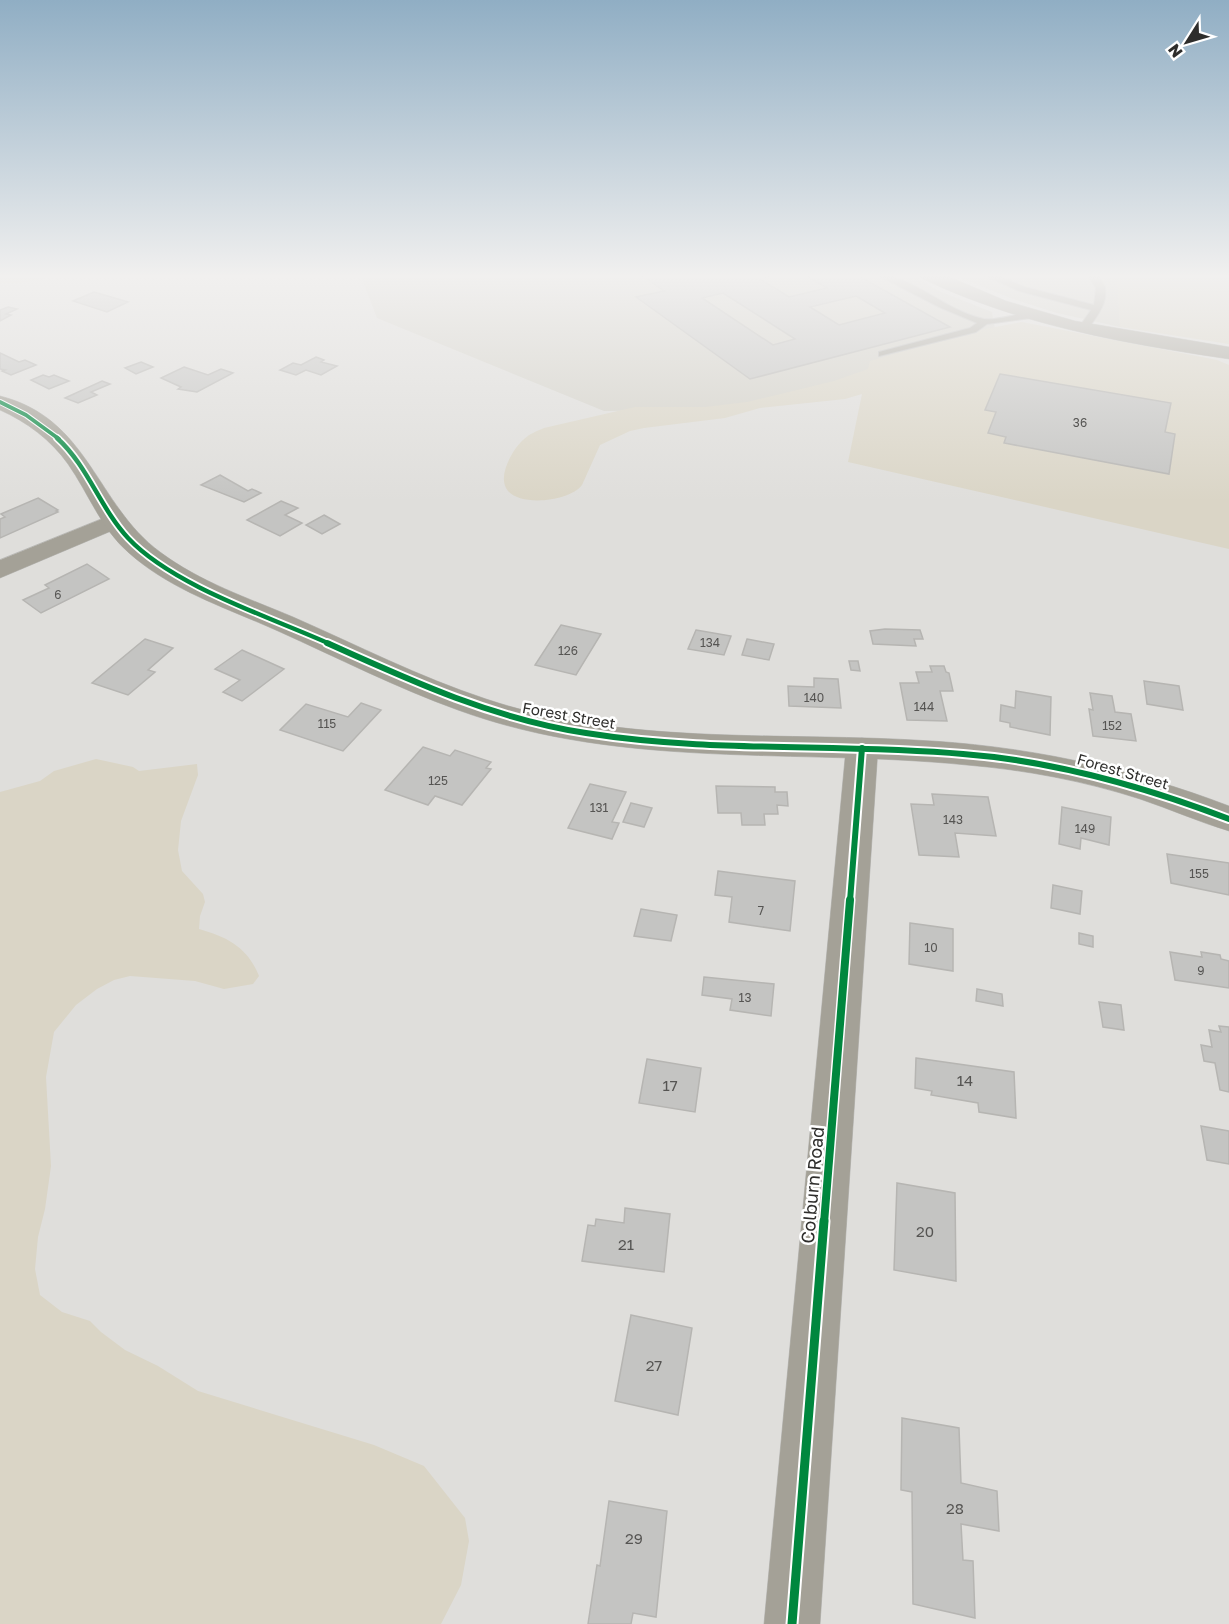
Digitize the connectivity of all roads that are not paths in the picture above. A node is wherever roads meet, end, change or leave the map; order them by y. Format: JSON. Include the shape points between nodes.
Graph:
{"nodes":[{"id":1,"x":899,"y":350,"type":"edge"},
{"id":2,"x":1209,"y":350,"type":"edge"},
{"id":3,"x":1229,"y":353,"type":"edge"},
{"id":4,"x":883,"y":354,"type":"dead end"},
{"id":5,"x":0,"y":402,"type":"edge"},
{"id":6,"x":114,"y":521,"type":"junction"},
{"id":7,"x":0,"y":570,"type":"edge"},
{"id":8,"x":862,"y":748,"type":"junction"},
{"id":9,"x":1229,"y":819,"type":"edge"},
{"id":10,"x":792,"y":1624,"type":"edge"}],
"edges":[{"from":1,"to":4,"type":"lane"},
{"from":2,"to":3,"type":"street"},
{"from":5,"to":6,"type":"street","name":"Forest Street","via":[[32,418],[61,440],[79,462]]},
{"from":6,"to":7,"type":"street"},
{"from":6,"to":8,"type":"street","name":"Forest Street","via":[[151,558],[198,585],[422,685],[503,715],[579,732],[664,742]]},
{"from":8,"to":9,"type":"street","name":"Forest Street","via":[[945,753],[1064,768],[1143,788]]},
{"from":8,"to":10,"type":"street","name":"Colburn Road"}]}
